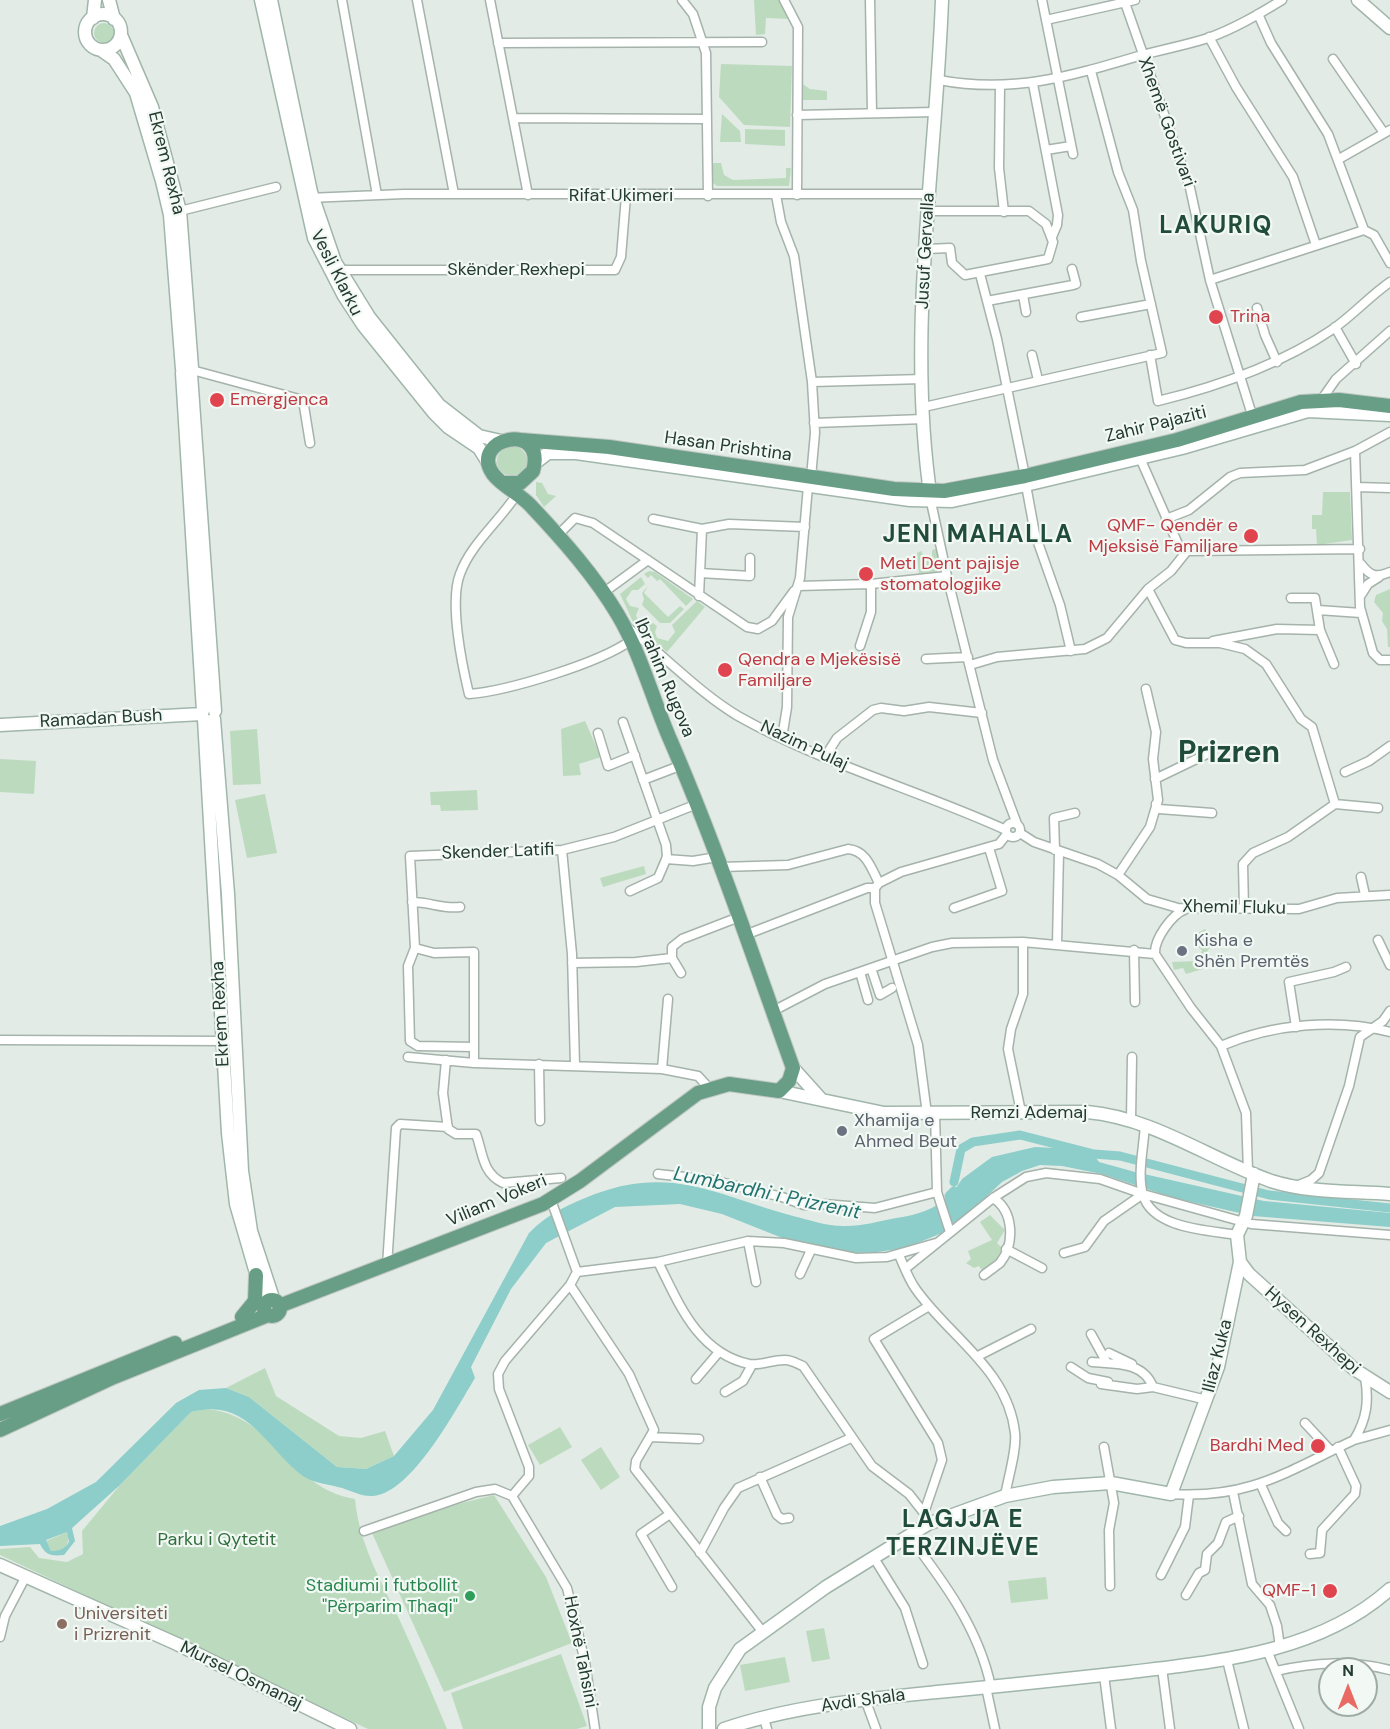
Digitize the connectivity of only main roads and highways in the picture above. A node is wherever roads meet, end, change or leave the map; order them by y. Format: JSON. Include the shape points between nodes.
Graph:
{"nodes":[{"id":1,"x":1390,"y":406,"type":"edge"},
{"id":2,"x":520,"y":440,"type":"junction"},
{"id":3,"x":505,"y":483,"type":"junction"},
{"id":4,"x":931,"y":497,"type":"joint"},
{"id":5,"x":778,"y":1091,"type":"joint"},
{"id":6,"x":256,"y":1275,"type":"road end"},
{"id":7,"x":270,"y":1307,"type":"junction"},
{"id":8,"x":242,"y":1317,"type":"junction"},
{"id":9,"x":0,"y":1414,"type":"edge"},
{"id":10,"x":0,"y":1430,"type":"edge"}],
"edges":[{"from":1,"to":4,"type":"main road","name":"Zahir Pajaziti","via":[[1322,399],[1292,404],[1177,440],[1025,480]]},
{"from":2,"to":3,"type":"main road","via":[[532,449],[535,464],[525,480]]},
{"from":2,"to":3,"type":"main road","via":[[501,441],[492,451],[489,464],[494,476]]},
{"from":2,"to":4,"type":"main road","name":"Hasan Prishtina","via":[[609,447],[810,482],[910,491]]},
{"from":3,"to":5,"type":"main road","name":"Ibrahim Rugova","via":[[558,535],[623,624],[682,765],[793,1068],[789,1081]]},
{"from":5,"to":7,"type":"main road","name":"Viliam Vokeri","via":[[729,1084],[709,1088],[668,1114],[552,1203]]},
{"from":6,"to":8,"type":"main road","via":[[255,1301]]},
{"from":7,"to":8,"type":"main road","name":"Viliam Vokeri"},
{"from":7,"to":10,"type":"main road","name":"Viliam Vokeri"},
{"from":8,"to":9,"type":"main road","name":"Viliam Vokeri"}]}
